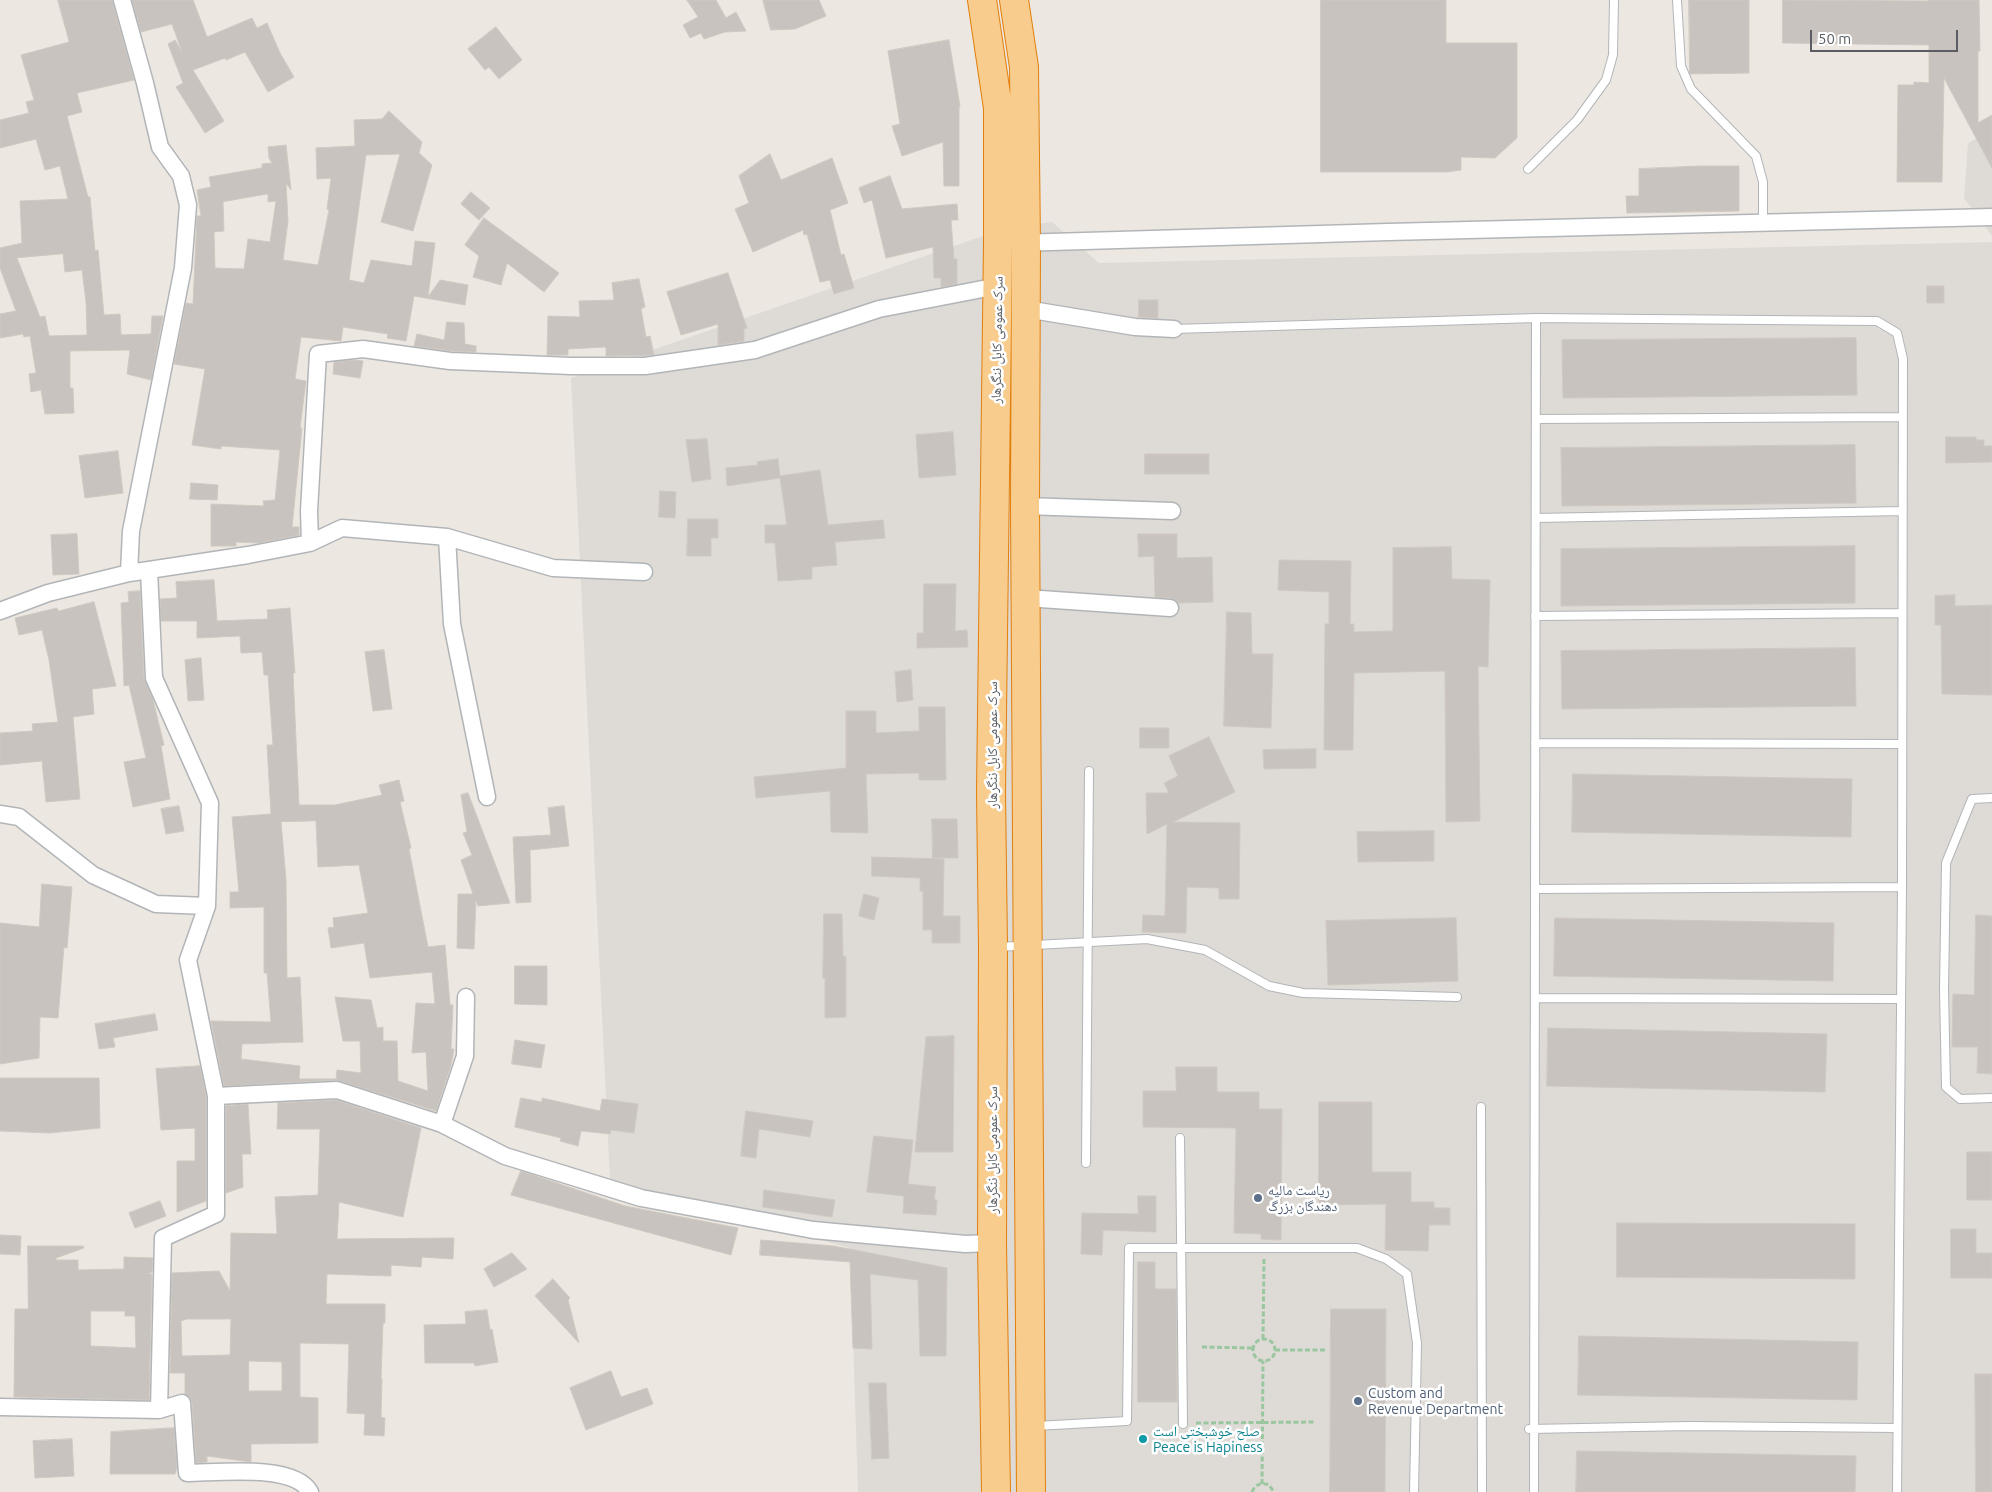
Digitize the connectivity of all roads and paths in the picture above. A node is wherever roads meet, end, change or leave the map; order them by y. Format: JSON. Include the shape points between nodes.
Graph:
{"nodes":[{"id":1,"x":122,"y":0,"type":"edge"},
{"id":2,"x":982,"y":0,"type":"edge"},
{"id":3,"x":1014,"y":0,"type":"edge"},
{"id":4,"x":1614,"y":0,"type":"edge"},
{"id":5,"x":1677,"y":0,"type":"edge"},
{"id":6,"x":1528,"y":169,"type":"dead end"},
{"id":7,"x":1992,"y":217,"type":"edge"},
{"id":8,"x":1763,"y":222,"type":"junction"},
{"id":9,"x":998,"y":242,"type":"junction"},
{"id":10,"x":1026,"y":243,"type":"junction"},
{"id":11,"x":998,"y":286,"type":"junction"},
{"id":12,"x":1026,"y":309,"type":"junction"},
{"id":13,"x":1536,"y":318,"type":"junction"},
{"id":14,"x":1174,"y":329,"type":"joint"},
{"id":15,"x":1903,"y":417,"type":"junction"},
{"id":16,"x":1536,"y":419,"type":"junction"},
{"id":17,"x":1025,"y":506,"type":"junction"},
{"id":18,"x":1172,"y":511,"type":"dead end"},
{"id":19,"x":1902,"y":511,"type":"junction"},
{"id":20,"x":1536,"y":518,"type":"junction"},
{"id":21,"x":447,"y":537,"type":"junction"},
{"id":22,"x":310,"y":543,"type":"junction"},
{"id":23,"x":149,"y":570,"type":"junction"},
{"id":24,"x":644,"y":572,"type":"dead end"},
{"id":25,"x":129,"y":573,"type":"junction"},
{"id":26,"x":1026,"y":598,"type":"junction"},
{"id":27,"x":1170,"y":608,"type":"dead end"},
{"id":28,"x":0,"y":611,"type":"edge"},
{"id":29,"x":1902,"y":613,"type":"junction"},
{"id":30,"x":1535,"y":616,"type":"junction"},
{"id":31,"x":1535,"y":743,"type":"junction"},
{"id":32,"x":1901,"y":744,"type":"junction"},
{"id":33,"x":1089,"y":771,"type":"dead end"},
{"id":34,"x":487,"y":797,"type":"dead end"},
{"id":35,"x":1992,"y":798,"type":"edge"},
{"id":36,"x":0,"y":814,"type":"edge"},
{"id":37,"x":1902,"y":887,"type":"junction"},
{"id":38,"x":1535,"y":889,"type":"junction"},
{"id":39,"x":207,"y":906,"type":"junction"},
{"id":40,"x":1088,"y":943,"type":"junction"},
{"id":41,"x":1029,"y":945,"type":"junction"},
{"id":42,"x":993,"y":947,"type":"junction"},
{"id":43,"x":466,"y":997,"type":"dead end"},
{"id":44,"x":1457,"y":997,"type":"dead end"},
{"id":45,"x":1535,"y":998,"type":"junction"},
{"id":46,"x":1900,"y":999,"type":"junction"},
{"id":47,"x":216,"y":1096,"type":"junction"},
{"id":48,"x":1992,"y":1098,"type":"edge"},
{"id":49,"x":1481,"y":1108,"type":"dead end"},
{"id":50,"x":442,"y":1124,"type":"junction"},
{"id":51,"x":1180,"y":1138,"type":"dead end"},
{"id":52,"x":1086,"y":1163,"type":"dead end"},
{"id":53,"x":992,"y":1243,"type":"junction"},
{"id":54,"x":1181,"y":1248,"type":"junction"},
{"id":55,"x":1264,"y":1248,"type":"junction"},
{"id":56,"x":1263,"y":1339,"type":"junction"},
{"id":57,"x":1202,"y":1346,"type":"dead end"},
{"id":58,"x":1253,"y":1348,"type":"junction"},
{"id":59,"x":1275,"y":1350,"type":"junction"},
{"id":60,"x":1327,"y":1350,"type":"dead end"},
{"id":61,"x":1263,"y":1361,"type":"junction"},
{"id":62,"x":0,"y":1407,"type":"edge"},
{"id":63,"x":159,"y":1410,"type":"junction"},
{"id":64,"x":1316,"y":1422,"type":"dead end"},
{"id":65,"x":1262,"y":1423,"type":"junction"},
{"id":66,"x":1183,"y":1424,"type":"joint"},
{"id":67,"x":1031,"y":1426,"type":"junction"},
{"id":68,"x":1897,"y":1428,"type":"junction"},
{"id":69,"x":1532,"y":1429,"type":"junction"},
{"id":70,"x":1262,"y":1484,"type":"junction"},
{"id":71,"x":310,"y":1492,"type":"edge"},
{"id":72,"x":996,"y":1492,"type":"edge"},
{"id":73,"x":1031,"y":1492,"type":"edge"},
{"id":74,"x":1252,"y":1492,"type":"edge"},
{"id":75,"x":1274,"y":1492,"type":"edge"},
{"id":76,"x":1414,"y":1492,"type":"edge"},
{"id":77,"x":1482,"y":1492,"type":"edge"},
{"id":78,"x":1534,"y":1492,"type":"edge"},
{"id":79,"x":1897,"y":1492,"type":"edge"}],
"edges":[{"from":1,"to":25,"type":"street","via":[[160,147],[181,176],[188,205],[183,268],[131,531]]},
{"from":2,"to":9,"type":"highway","name":"سرک عمومی کابل ننگرهار","via":[[998,108]]},
{"from":3,"to":10,"type":"highway","name":"سرک عمومی کابل ننگرهار","via":[[1024,67]]},
{"from":4,"to":6,"type":"lane","via":[[1613,55],[1606,80],[1577,120]]},
{"from":5,"to":8,"type":"lane","via":[[1681,66],[1691,90],[1756,156],[1763,182]]},
{"from":7,"to":8,"type":"street"},
{"from":8,"to":10,"type":"street"},
{"from":9,"to":10,"type":"street"},
{"from":9,"to":11,"type":"highway","name":"سرک عمومی کابل ننگرهار"},
{"from":10,"to":12,"type":"highway","name":"سرک عمومی کابل ننگرهار"},
{"from":11,"to":22,"type":"street","via":[[879,309],[755,350],[645,366],[450,361],[363,349],[318,354]]},
{"from":11,"to":42,"type":"highway","name":"سرک عمومی کابل ننگرهار","via":[[991,792]]},
{"from":12,"to":14,"type":"street","via":[[1135,327]]},
{"from":12,"to":17,"type":"highway","name":"سرک عمومی کابل ننگرهار"},
{"from":13,"to":14,"type":"lane"},
{"from":13,"to":15,"type":"lane","via":[[1877,321],[1897,333],[1903,359]]},
{"from":13,"to":16,"type":"lane"},
{"from":15,"to":16,"type":"lane"},
{"from":15,"to":19,"type":"lane"},
{"from":16,"to":20,"type":"lane"},
{"from":17,"to":18,"type":"street"},
{"from":17,"to":26,"type":"highway","name":"سرک عمومی کابل ننگرهار"},
{"from":19,"to":20,"type":"lane"},
{"from":19,"to":29,"type":"lane"},
{"from":20,"to":30,"type":"lane"},
{"from":21,"to":22,"type":"street","via":[[342,528]]},
{"from":21,"to":24,"type":"street","via":[[553,568]]},
{"from":21,"to":34,"type":"street","via":[[452,624]]},
{"from":22,"to":23,"type":"street"},
{"from":23,"to":25,"type":"street"},
{"from":23,"to":39,"type":"street","via":[[154,678],[210,803]]},
{"from":25,"to":28,"type":"street","via":[[48,593]]},
{"from":26,"to":27,"type":"street"},
{"from":26,"to":41,"type":"highway","name":"سرک عمومی کابل ننگرهار"},
{"from":29,"to":30,"type":"lane"},
{"from":29,"to":32,"type":"lane"},
{"from":30,"to":31,"type":"lane"},
{"from":31,"to":32,"type":"lane"},
{"from":31,"to":38,"type":"lane"},
{"from":32,"to":37,"type":"lane"},
{"from":33,"to":40,"type":"lane"},
{"from":35,"to":48,"type":"lane","via":[[1972,799],[1946,863],[1944,990],[1946,1088],[1960,1099]]},
{"from":36,"to":39,"type":"street","via":[[19,817],[94,874],[156,904]]},
{"from":37,"to":38,"type":"lane"},
{"from":37,"to":46,"type":"lane"},
{"from":38,"to":45,"type":"lane"},
{"from":39,"to":47,"type":"street","via":[[188,960]]},
{"from":40,"to":41,"type":"lane"},
{"from":40,"to":44,"type":"lane","via":[[1147,939],[1205,950],[1269,986],[1303,993]]},
{"from":40,"to":52,"type":"lane"},
{"from":41,"to":42,"type":"lane"},
{"from":41,"to":67,"type":"highway","name":"سرک عمومی کابل ننگرهار"},
{"from":42,"to":53,"type":"highway","name":"سرک عمومی کابل ننگرهار"},
{"from":43,"to":50,"type":"street","via":[[465,1056]]},
{"from":45,"to":46,"type":"lane"},
{"from":45,"to":69,"type":"lane"},
{"from":46,"to":68,"type":"lane"},
{"from":47,"to":50,"type":"street","via":[[337,1090]]},
{"from":47,"to":63,"type":"street","via":[[216,1214],[162,1238]]},
{"from":49,"to":77,"type":"lane"},
{"from":50,"to":53,"type":"street","via":[[505,1156],[641,1198],[813,1230],[965,1244]]},
{"from":51,"to":54,"type":"lane"},
{"from":53,"to":72,"type":"highway","name":"سرک عمومی کابل ننگرهار"},
{"from":54,"to":55,"type":"lane"},
{"from":54,"to":66,"type":"lane"},
{"from":54,"to":67,"type":"lane","via":[[1129,1248],[1126,1420]]},
{"from":55,"to":56,"type":"path"},
{"from":55,"to":76,"type":"lane","via":[[1357,1248],[1386,1259],[1407,1274],[1417,1343]]},
{"from":56,"to":58,"type":"path"},
{"from":56,"to":59,"type":"path","via":[[1273,1343]]},
{"from":57,"to":58,"type":"path"},
{"from":58,"to":61,"type":"path","via":[[1254,1355]]},
{"from":59,"to":60,"type":"path"},
{"from":59,"to":61,"type":"path","via":[[1272,1357]]},
{"from":61,"to":65,"type":"path"},
{"from":62,"to":63,"type":"street"},
{"from":63,"to":71,"type":"street","via":[[182,1403],[187,1474],[252,1472],[285,1475],[300,1481]]},
{"from":64,"to":65,"type":"path"},
{"from":65,"to":66,"type":"path"},
{"from":65,"to":70,"type":"path"},
{"from":67,"to":73,"type":"highway","name":"سرک عمومی کابل ننگرهار"},
{"from":68,"to":69,"type":"lane","via":[[1690,1426]]},
{"from":68,"to":79,"type":"lane"},
{"from":69,"to":78,"type":"lane"},
{"from":70,"to":74,"type":"path","via":[[1255,1486]]},
{"from":70,"to":75,"type":"path","via":[[1269,1485]]}]}
